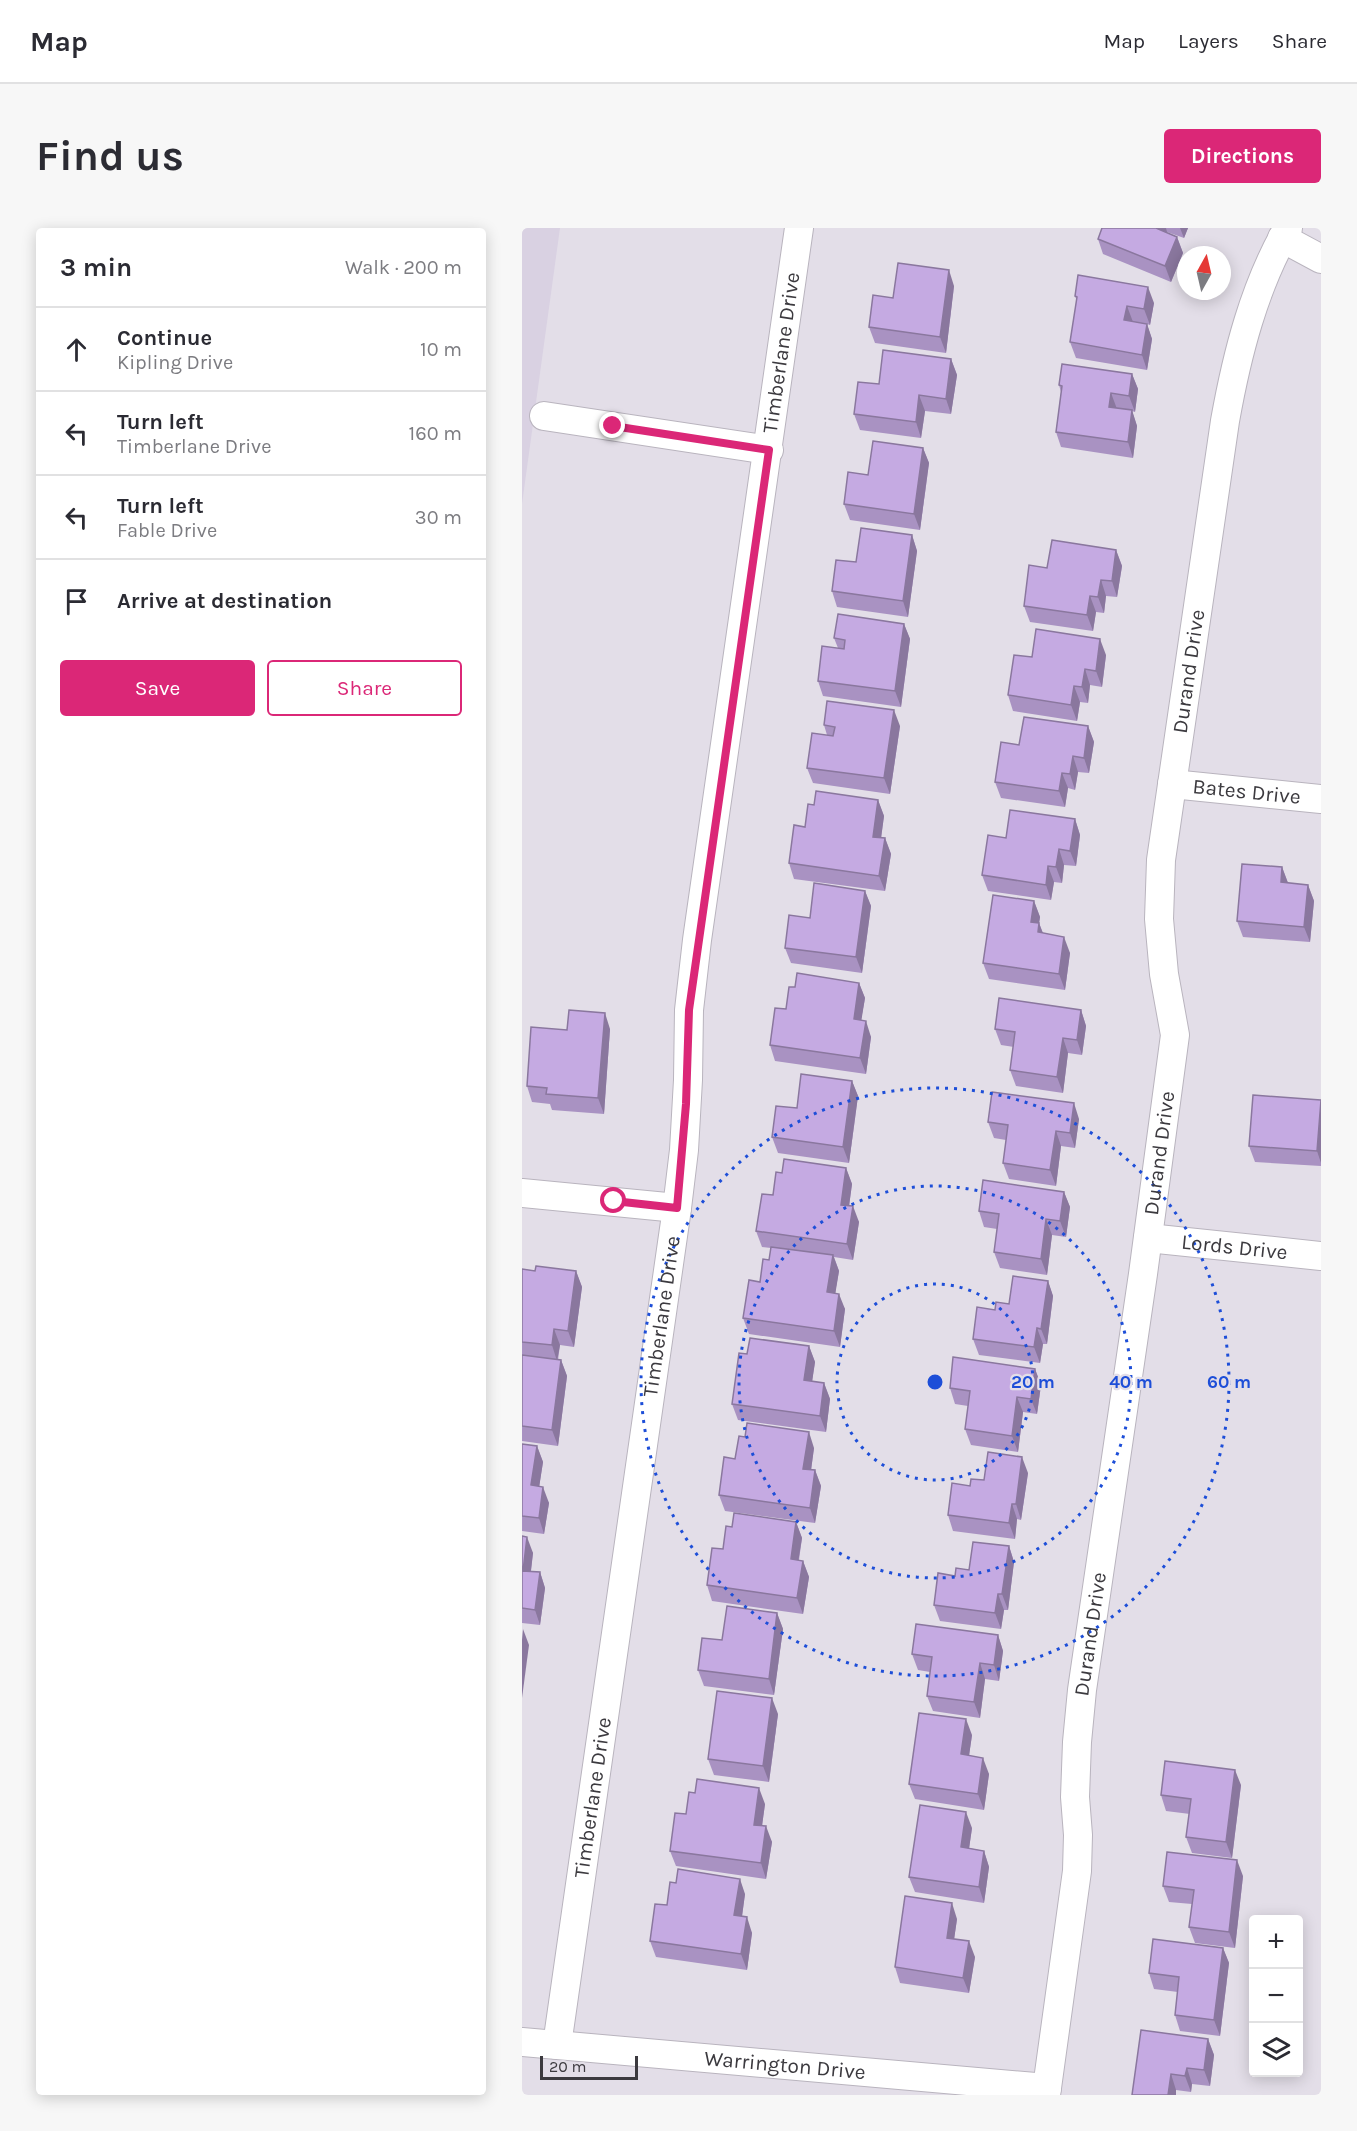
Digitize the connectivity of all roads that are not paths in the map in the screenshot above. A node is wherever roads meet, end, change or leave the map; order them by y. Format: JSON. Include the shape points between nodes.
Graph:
{"nodes":[{"id":1,"x":800,"y":228,"type":"edge"},
{"id":2,"x":1285,"y":233,"type":"edge"},
{"id":3,"x":1321,"y":259,"type":"edge"},
{"id":4,"x":544,"y":416,"type":"dead end"},
{"id":5,"x":769,"y":450,"type":"junction"},
{"id":6,"x":1172,"y":784,"type":"junction"},
{"id":7,"x":1321,"y":799,"type":"edge"},
{"id":8,"x":522,"y":1193,"type":"edge"},
{"id":9,"x":677,"y":1208,"type":"junction"},
{"id":10,"x":1148,"y":1238,"type":"junction"},
{"id":11,"x":1321,"y":1256,"type":"edge"},
{"id":12,"x":522,"y":2042,"type":"edge"},
{"id":13,"x":557,"y":2045,"type":"junction"},
{"id":14,"x":1047,"y":2092,"type":"edge"}],
"edges":[{"from":1,"to":5,"type":"street","name":"Timberlane Drive"},
{"from":2,"to":3,"type":"street"},
{"from":2,"to":6,"type":"street","name":"Durand Drive","via":[[1255,302],[1234,371]]},
{"from":4,"to":5,"type":"street"},
{"from":5,"to":9,"type":"street","name":"Timberlane Drive","via":[[689,1010]]},
{"from":6,"to":7,"type":"street","name":"Bates Drive"},
{"from":6,"to":10,"type":"street","name":"Durand Drive","via":[[1161,860],[1160,920],[1164,974],[1175,1035]]},
{"from":8,"to":9,"type":"street"},
{"from":9,"to":13,"type":"street","name":"Timberlane Drive"},
{"from":10,"to":11,"type":"street","name":"Lords Drive"},
{"from":10,"to":14,"type":"street","name":"Durand Drive","via":[[1083,1689],[1077,1742],[1076,1882]]},
{"from":12,"to":13,"type":"street","name":"Warrington Drive"},
{"from":13,"to":14,"type":"street","name":"Warrington Drive"}]}
